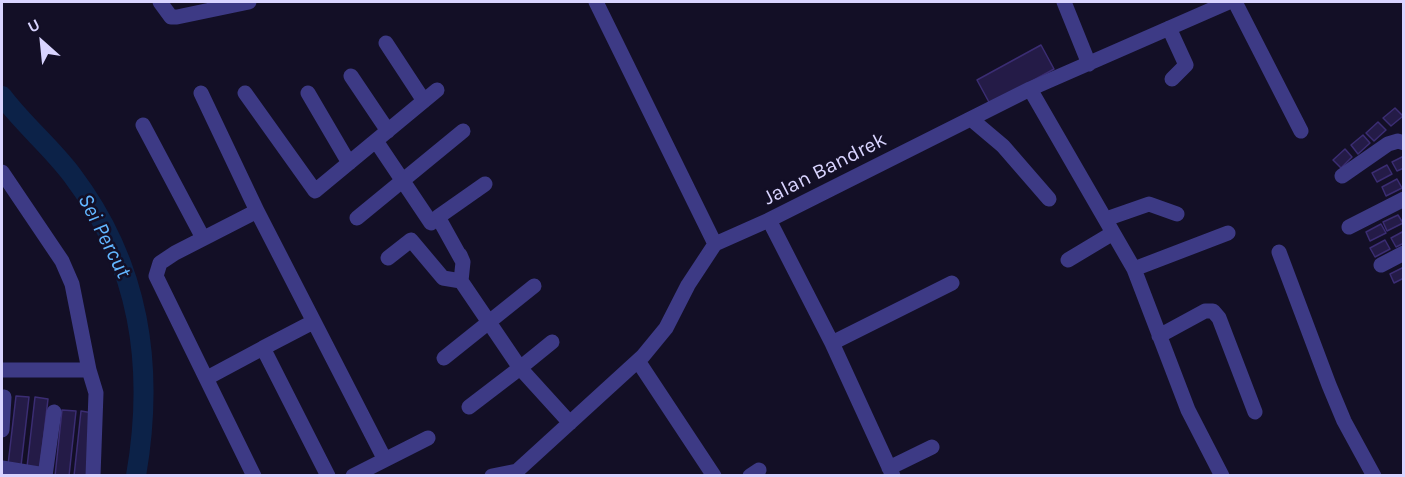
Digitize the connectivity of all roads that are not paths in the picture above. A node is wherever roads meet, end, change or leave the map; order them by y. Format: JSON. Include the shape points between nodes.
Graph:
{"nodes":[{"id":1,"x":160,"y":2,"type":"edge"},
{"id":2,"x":249,"y":2,"type":"edge"},
{"id":3,"x":596,"y":2,"type":"edge"},
{"id":4,"x":1064,"y":2,"type":"edge"},
{"id":5,"x":1229,"y":2,"type":"edge"},
{"id":6,"x":1235,"y":2,"type":"edge"},
{"id":7,"x":212,"y":4,"type":"edge"},
{"id":8,"x":1170,"y":28,"type":"junction"},
{"id":9,"x":386,"y":44,"type":"dead end"},
{"id":10,"x":1089,"y":64,"type":"junction"},
{"id":11,"x":351,"y":76,"type":"dead end"},
{"id":12,"x":1172,"y":78,"type":"dead end"},
{"id":13,"x":1030,"y":89,"type":"junction"},
{"id":14,"x":437,"y":90,"type":"dead end"},
{"id":15,"x":201,"y":93,"type":"dead end"},
{"id":16,"x":245,"y":93,"type":"dead end"},
{"id":17,"x":308,"y":93,"type":"dead end"},
{"id":18,"x":424,"y":101,"type":"junction"},
{"id":19,"x":971,"y":118,"type":"junction"},
{"id":20,"x":143,"y":125,"type":"dead end"},
{"id":21,"x":388,"y":131,"type":"junction"},
{"id":22,"x":463,"y":131,"type":"dead end"},
{"id":23,"x":1301,"y":131,"type":"dead end"},
{"id":24,"x":376,"y":141,"type":"junction"},
{"id":25,"x":1404,"y":143,"type":"edge"},
{"id":26,"x":349,"y":163,"type":"junction"},
{"id":27,"x":2,"y":173,"type":"edge"},
{"id":28,"x":1342,"y":176,"type":"dead end"},
{"id":29,"x":403,"y":182,"type":"junction"},
{"id":30,"x":485,"y":184,"type":"dead end"},
{"id":31,"x":1049,"y":199,"type":"dead end"},
{"id":32,"x":1404,"y":199,"type":"edge"},
{"id":33,"x":257,"y":211,"type":"junction"},
{"id":34,"x":1177,"y":214,"type":"dead end"},
{"id":35,"x":357,"y":218,"type":"dead end"},
{"id":36,"x":1106,"y":219,"type":"junction"},
{"id":37,"x":435,"y":220,"type":"junction"},
{"id":38,"x":770,"y":220,"type":"junction"},
{"id":39,"x":1349,"y":227,"type":"dead end"},
{"id":40,"x":1113,"y":233,"type":"junction"},
{"id":41,"x":1228,"y":233,"type":"dead end"},
{"id":42,"x":203,"y":238,"type":"junction"},
{"id":43,"x":411,"y":240,"type":"junction"},
{"id":44,"x":715,"y":244,"type":"junction"},
{"id":45,"x":1279,"y":252,"type":"dead end"},
{"id":46,"x":1404,"y":253,"type":"edge"},
{"id":47,"x":388,"y":258,"type":"dead end"},
{"id":48,"x":1068,"y":260,"type":"dead end"},
{"id":49,"x":1382,"y":265,"type":"dead end"},
{"id":50,"x":1134,"y":269,"type":"junction"},
{"id":51,"x":461,"y":281,"type":"junction"},
{"id":52,"x":952,"y":283,"type":"dead end"},
{"id":53,"x":534,"y":286,"type":"dead end"},
{"id":54,"x":490,"y":321,"type":"junction"},
{"id":55,"x":313,"y":322,"type":"junction"},
{"id":56,"x":1159,"y":336,"type":"junction"},
{"id":57,"x":552,"y":342,"type":"dead end"},
{"id":58,"x":832,"y":343,"type":"junction"},
{"id":59,"x":263,"y":348,"type":"junction"},
{"id":60,"x":444,"y":358,"type":"dead end"},
{"id":61,"x":638,"y":361,"type":"junction"},
{"id":62,"x":520,"y":368,"type":"junction"},
{"id":63,"x":2,"y":370,"type":"edge"},
{"id":64,"x":89,"y":370,"type":"junction"},
{"id":65,"x":207,"y":378,"type":"junction"},
{"id":66,"x":4,"y":397,"type":"dead end"},
{"id":67,"x":469,"y":407,"type":"dead end"},
{"id":68,"x":54,"y":412,"type":"dead end"},
{"id":69,"x":1255,"y":412,"type":"dead end"},
{"id":70,"x":570,"y":423,"type":"junction"},
{"id":71,"x":2,"y":430,"type":"edge"},
{"id":72,"x":428,"y":438,"type":"dead end"},
{"id":73,"x":932,"y":447,"type":"dead end"},
{"id":74,"x":384,"y":458,"type":"junction"},
{"id":75,"x":2,"y":468,"type":"edge"},
{"id":76,"x":891,"y":472,"type":"edge"},
{"id":77,"x":518,"y":473,"type":"edge"},
{"id":78,"x":45,"y":475,"type":"edge"},
{"id":79,"x":93,"y":476,"type":"edge"},
{"id":80,"x":254,"y":476,"type":"edge"},
{"id":81,"x":328,"y":476,"type":"edge"},
{"id":82,"x":353,"y":476,"type":"edge"},
{"id":83,"x":492,"y":476,"type":"edge"},
{"id":84,"x":714,"y":476,"type":"edge"},
{"id":85,"x":1222,"y":476,"type":"edge"},
{"id":86,"x":1374,"y":476,"type":"edge"}],
"edges":[{"from":1,"to":7,"type":"street","via":[[171,17]]},
{"from":2,"to":7,"type":"street"},
{"from":3,"to":44,"type":"street"},
{"from":4,"to":10,"type":"street"},
{"from":5,"to":8,"type":"street","name":"Jalan Bandrek"},
{"from":6,"to":23,"type":"street"},
{"from":8,"to":10,"type":"street","name":"Jalan Bandrek"},
{"from":8,"to":12,"type":"street","via":[[1186,65]]},
{"from":9,"to":18,"type":"street"},
{"from":10,"to":13,"type":"street","name":"Jalan Bandrek"},
{"from":11,"to":21,"type":"street"},
{"from":13,"to":19,"type":"street","name":"Jalan Bandrek"},
{"from":13,"to":36,"type":"street"},
{"from":14,"to":18,"type":"street"},
{"from":15,"to":33,"type":"street"},
{"from":16,"to":26,"type":"street","via":[[315,191]]},
{"from":17,"to":26,"type":"street"},
{"from":18,"to":21,"type":"street"},
{"from":19,"to":31,"type":"street","via":[[1003,146]]},
{"from":19,"to":38,"type":"street","name":"Jalan Bandrek"},
{"from":20,"to":42,"type":"street"},
{"from":21,"to":24,"type":"street"},
{"from":22,"to":29,"type":"street"},
{"from":24,"to":26,"type":"street"},
{"from":24,"to":29,"type":"street"},
{"from":25,"to":28,"type":"street","via":[[1388,144]]},
{"from":27,"to":64,"type":"street","via":[[62,261],[72,284]]},
{"from":29,"to":35,"type":"street"},
{"from":29,"to":37,"type":"street"},
{"from":30,"to":37,"type":"street"},
{"from":32,"to":39,"type":"street"},
{"from":33,"to":42,"type":"street"},
{"from":33,"to":55,"type":"street"},
{"from":34,"to":36,"type":"street","via":[[1149,204]]},
{"from":36,"to":40,"type":"street"},
{"from":37,"to":43,"type":"street"},
{"from":37,"to":51,"type":"street","via":[[462,259]]},
{"from":38,"to":44,"type":"street","name":"Jalan Bandrek"},
{"from":38,"to":58,"type":"street"},
{"from":40,"to":48,"type":"street"},
{"from":40,"to":50,"type":"street"},
{"from":41,"to":50,"type":"street"},
{"from":42,"to":65,"type":"street","via":[[160,262],[156,276]]},
{"from":43,"to":47,"type":"street"},
{"from":43,"to":51,"type":"street","via":[[443,278]]},
{"from":44,"to":61,"type":"street","via":[[666,328]]},
{"from":45,"to":86,"type":"street","via":[[1329,386]]},
{"from":46,"to":49,"type":"street"},
{"from":50,"to":56,"type":"street"},
{"from":51,"to":54,"type":"street"},
{"from":52,"to":58,"type":"street"},
{"from":53,"to":54,"type":"street"},
{"from":54,"to":60,"type":"street"},
{"from":54,"to":62,"type":"street"},
{"from":55,"to":59,"type":"street"},
{"from":55,"to":74,"type":"street"},
{"from":56,"to":69,"type":"street","via":[[1205,310],[1213,311]]},
{"from":56,"to":85,"type":"street","via":[[1188,410]]},
{"from":57,"to":62,"type":"street"},
{"from":58,"to":76,"type":"street"},
{"from":59,"to":65,"type":"street"},
{"from":59,"to":81,"type":"street"},
{"from":61,"to":70,"type":"street"},
{"from":61,"to":84,"type":"street"},
{"from":62,"to":67,"type":"street"},
{"from":62,"to":70,"type":"street"},
{"from":63,"to":64,"type":"street"},
{"from":64,"to":79,"type":"street","via":[[96,393]]},
{"from":65,"to":80,"type":"street"},
{"from":66,"to":71,"type":"street"},
{"from":68,"to":78,"type":"street"},
{"from":70,"to":77,"type":"street"},
{"from":72,"to":74,"type":"street"},
{"from":73,"to":76,"type":"street"},
{"from":74,"to":82,"type":"street"},
{"from":75,"to":78,"type":"street"},
{"from":77,"to":83,"type":"street"}]}
